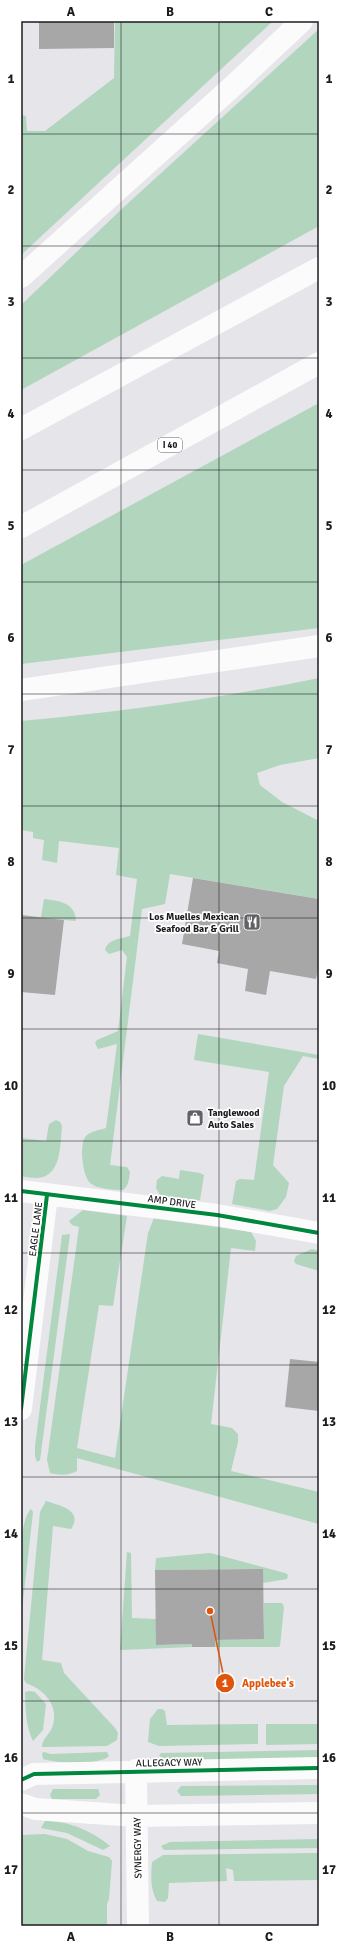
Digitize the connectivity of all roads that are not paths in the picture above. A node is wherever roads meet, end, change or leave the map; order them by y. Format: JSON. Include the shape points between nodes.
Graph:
{"nodes":[{"id":1,"x":302,"y":21,"type":"edge"},
{"id":2,"x":319,"y":268,"type":"edge"},
{"id":3,"x":21,"y":277,"type":"edge"},
{"id":4,"x":319,"y":363,"type":"edge"},
{"id":5,"x":21,"y":429,"type":"edge"},
{"id":6,"x":21,"y":527,"type":"edge"},
{"id":7,"x":319,"y":646,"type":"edge"},
{"id":8,"x":272,"y":652,"type":"junction"},
{"id":9,"x":319,"y":656,"type":"edge"},
{"id":10,"x":21,"y":690,"type":"edge"},
{"id":11,"x":21,"y":1191,"type":"edge"},
{"id":12,"x":48,"y":1195,"type":"junction"},
{"id":13,"x":319,"y":1233,"type":"edge"},
{"id":14,"x":21,"y":1409,"type":"edge"},
{"id":15,"x":319,"y":1768,"type":"edge"},
{"id":16,"x":136,"y":1770,"type":"junction"},
{"id":17,"x":21,"y":1780,"type":"edge"},
{"id":18,"x":21,"y":1804,"type":"edge"},
{"id":19,"x":319,"y":1813,"type":"edge"},
{"id":20,"x":136,"y":1816,"type":"junction"},
{"id":21,"x":138,"y":1926,"type":"edge"}],
"edges":[{"from":1,"to":3,"type":"main road"},
{"from":2,"to":5,"type":"main road"},
{"from":4,"to":6,"type":"main road","number":"I 40"},
{"from":7,"to":8,"type":"main road"},
{"from":8,"to":9,"type":"main road"},
{"from":8,"to":10,"type":"main road"},
{"from":11,"to":12,"type":"main road","name":"AMP DRIVE"},
{"from":12,"to":13,"type":"main road","name":"AMP DRIVE","via":[[217,1215]]},
{"from":12,"to":14,"type":"main road","name":"EAGLE LANE"},
{"from":15,"to":16,"type":"main road","name":"ALLEGACY WAY"},
{"from":16,"to":17,"type":"main road","name":"ALLEGACY WAY","via":[[34,1774]]},
{"from":16,"to":20,"type":"main road","name":"SYNERGY WAY"},
{"from":18,"to":20,"type":"main road","via":[[35,1809]]},
{"from":19,"to":20,"type":"main road"},
{"from":20,"to":21,"type":"main road","name":"SYNERGY WAY"}]}
